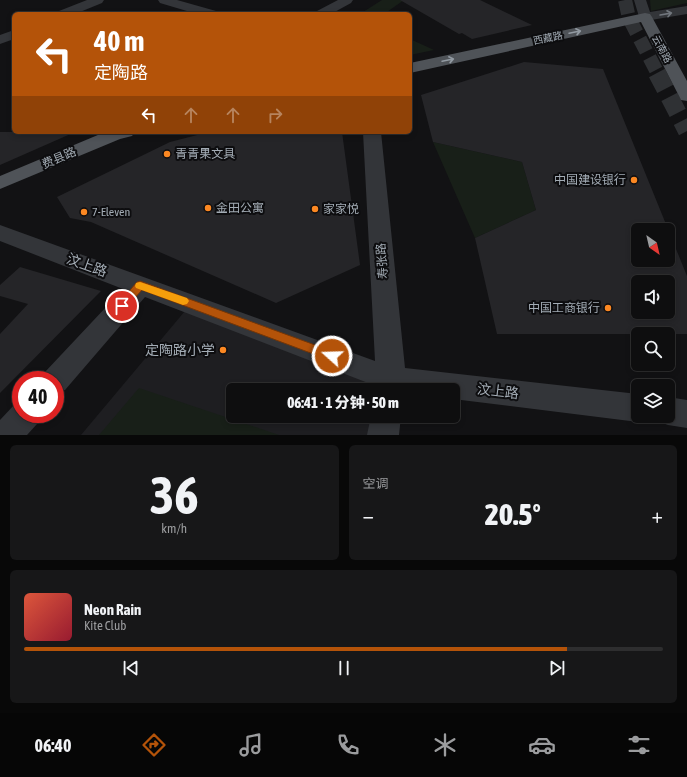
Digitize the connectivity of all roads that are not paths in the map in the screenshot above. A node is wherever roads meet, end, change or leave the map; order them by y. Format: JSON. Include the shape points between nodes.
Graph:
{"nodes":[{"id":1,"x":98,"y":0,"type":"edge"},
{"id":2,"x":164,"y":0,"type":"edge"},
{"id":3,"x":347,"y":0,"type":"edge"},
{"id":4,"x":640,"y":0,"type":"edge"},
{"id":5,"x":687,"y":10,"type":"edge"},
{"id":6,"x":69,"y":12,"type":"edge"},
{"id":7,"x":204,"y":12,"type":"edge"},
{"id":8,"x":326,"y":12,"type":"edge"},
{"id":9,"x":645,"y":17,"type":"junction"},
{"id":10,"x":12,"y":35,"type":"edge"},
{"id":11,"x":0,"y":40,"type":"edge"},
{"id":12,"x":412,"y":68,"type":"edge"},
{"id":13,"x":687,"y":96,"type":"edge"},
{"id":14,"x":118,"y":134,"type":"edge"},
{"id":15,"x":372,"y":134,"type":"edge"},
{"id":16,"x":0,"y":183,"type":"edge"},
{"id":17,"x":0,"y":233,"type":"edge"},
{"id":18,"x":140,"y":285,"type":"junction"},
{"id":19,"x":64,"y":371,"type":"edge"},
{"id":20,"x":388,"y":383,"type":"edge"},
{"id":21,"x":391,"y":383,"type":"edge"},
{"id":22,"x":460,"y":391,"type":"edge"},
{"id":23,"x":631,"y":407,"type":"edge"},
{"id":24,"x":675,"y":413,"type":"edge"},
{"id":25,"x":687,"y":414,"type":"edge"},
{"id":26,"x":18,"y":423,"type":"edge"},
{"id":27,"x":385,"y":423,"type":"edge"},
{"id":28,"x":7,"y":435,"type":"edge"},
{"id":29,"x":383,"y":435,"type":"edge"}],
"edges":[{"from":1,"to":6,"type":"street"},
{"from":2,"to":7,"type":"street"},
{"from":3,"to":8,"type":"street"},
{"from":4,"to":9,"type":"street","name":"云南路"},
{"from":9,"to":5,"type":"street","name":"西藏路","one_way":true},
{"from":12,"to":9,"type":"main road","name":"西藏路","one_way":true},
{"from":9,"to":13,"type":"main road","name":"云南路"},
{"from":10,"to":11,"type":"street"},
{"from":14,"to":16,"type":"main road","name":"费县路"},
{"from":15,"to":21,"type":"street","name":"寿张路"},
{"from":17,"to":18,"type":"street","name":"汶上路"},
{"from":18,"to":19,"type":"street"},
{"from":18,"to":20,"type":"street","name":"汶上路"},
{"from":22,"to":23,"type":"street","name":"汶上路"},
{"from":24,"to":25,"type":"street"},
{"from":26,"to":28,"type":"street"},
{"from":27,"to":29,"type":"street"}]}
